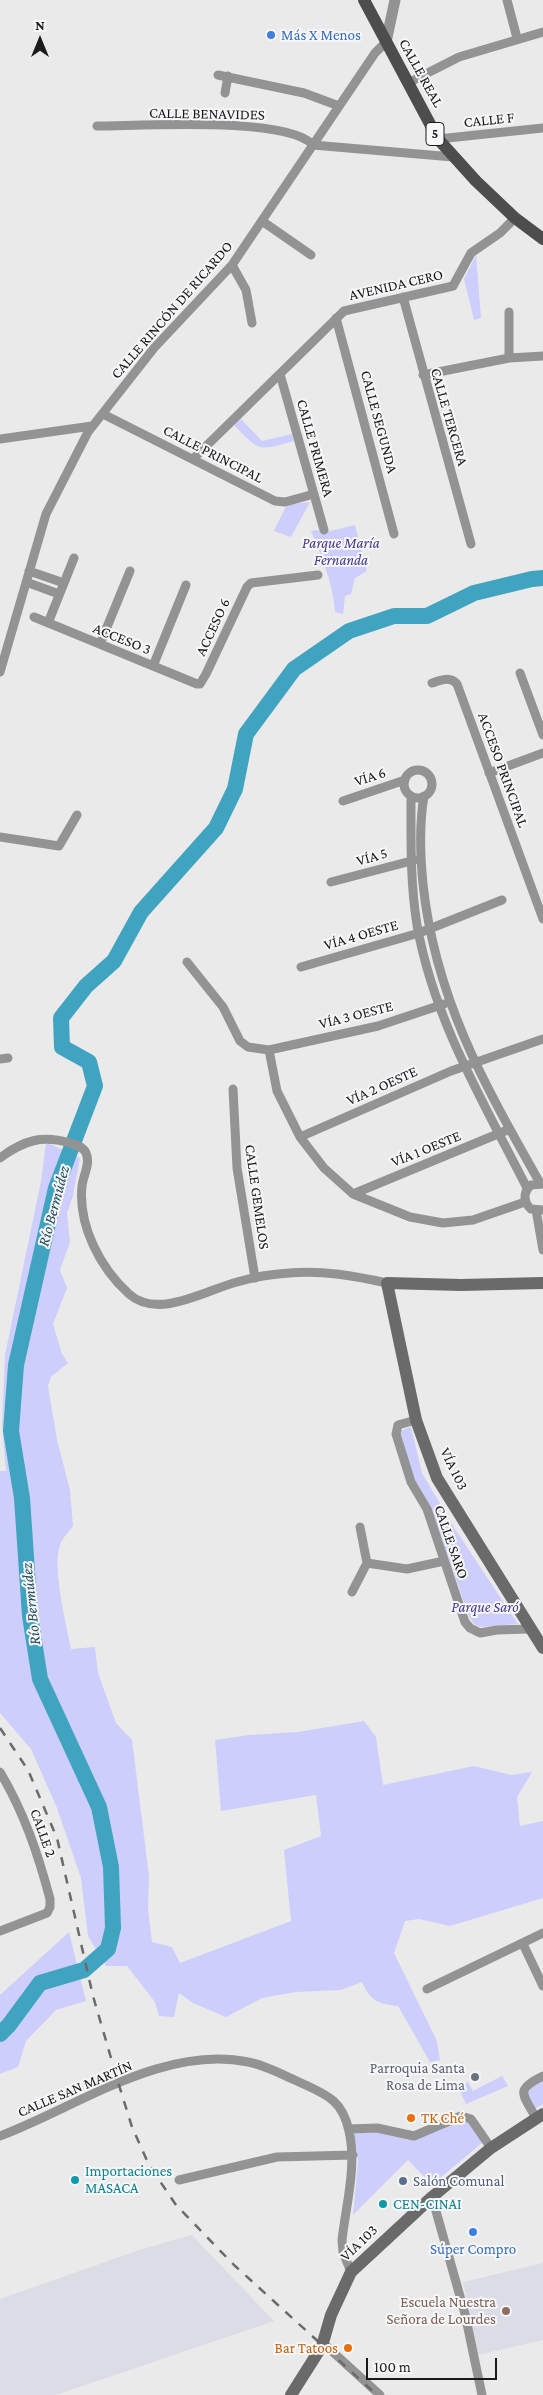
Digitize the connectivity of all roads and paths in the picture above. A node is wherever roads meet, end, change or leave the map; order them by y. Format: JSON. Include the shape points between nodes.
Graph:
{"nodes":[{"id":1,"x":364,"y":0,"type":"edge"},
{"id":2,"x":395,"y":0,"type":"edge"},
{"id":3,"x":507,"y":0,"type":"edge"},
{"id":4,"x":543,"y":32,"type":"edge"},
{"id":5,"x":517,"y":38,"type":"junction"},
{"id":6,"x":386,"y":42,"type":"junction"},
{"id":7,"x":218,"y":75,"type":"dead end"},
{"id":8,"x":228,"y":76,"type":"junction"},
{"id":9,"x":408,"y":82,"type":"junction"},
{"id":10,"x":225,"y":93,"type":"dead end"},
{"id":11,"x":339,"y":106,"type":"junction"},
{"id":12,"x":97,"y":126,"type":"dead end"},
{"id":13,"x":543,"y":128,"type":"edge"},
{"id":14,"x":438,"y":139,"type":"junction"},
{"id":15,"x":313,"y":145,"type":"junction"},
{"id":16,"x":453,"y":157,"type":"junction"},
{"id":17,"x":515,"y":218,"type":"junction"},
{"id":18,"x":262,"y":221,"type":"junction"},
{"id":19,"x":543,"y":239,"type":"edge"},
{"id":20,"x":311,"y":255,"type":"dead end"},
{"id":21,"x":232,"y":265,"type":"junction"},
{"id":22,"x":403,"y":297,"type":"junction"},
{"id":23,"x":510,"y":312,"type":"dead end"},
{"id":24,"x":336,"y":318,"type":"junction"},
{"id":25,"x":252,"y":323,"type":"dead end"},
{"id":26,"x":539,"y":355,"type":"edge"},
{"id":27,"x":510,"y":358,"type":"junction"},
{"id":28,"x":280,"y":374,"type":"junction"},
{"id":29,"x":423,"y":375,"type":"junction"},
{"id":30,"x":103,"y":414,"type":"junction"},
{"id":31,"x":92,"y":426,"type":"junction"},
{"id":32,"x":0,"y":440,"type":"edge"},
{"id":33,"x":193,"y":460,"type":"junction"},
{"id":34,"x":314,"y":494,"type":"junction"},
{"id":35,"x":324,"y":530,"type":"dead end"},
{"id":36,"x":394,"y":534,"type":"dead end"},
{"id":37,"x":471,"y":544,"type":"dead end"},
{"id":38,"x":74,"y":558,"type":"dead end"},
{"id":39,"x":29,"y":571,"type":"junction"},
{"id":40,"x":130,"y":571,"type":"dead end"},
{"id":41,"x":318,"y":574,"type":"dead end"},
{"id":42,"x":26,"y":582,"type":"junction"},
{"id":43,"x":64,"y":583,"type":"junction"},
{"id":44,"x":186,"y":585,"type":"dead end"},
{"id":45,"x":60,"y":594,"type":"junction"},
{"id":46,"x":34,"y":618,"type":"dead end"},
{"id":47,"x":48,"y":623,"type":"junction"},
{"id":48,"x":100,"y":644,"type":"junction"},
{"id":49,"x":153,"y":666,"type":"junction"},
{"id":50,"x":0,"y":672,"type":"edge"},
{"id":51,"x":520,"y":673,"type":"dead end"},
{"id":52,"x":432,"y":683,"type":"dead end"},
{"id":53,"x":200,"y":684,"type":"joint"},
{"id":54,"x":543,"y":735,"type":"edge"},
{"id":55,"x":543,"y":753,"type":"edge"},
{"id":56,"x":489,"y":773,"type":"junction"},
{"id":57,"x":405,"y":780,"type":"junction"},
{"id":58,"x":411,"y":796,"type":"junction"},
{"id":59,"x":424,"y":796,"type":"junction"},
{"id":60,"x":343,"y":801,"type":"dead end"},
{"id":61,"x":77,"y":816,"type":"dead end"},
{"id":62,"x":0,"y":837,"type":"edge"},
{"id":63,"x":410,"y":860,"type":"junction"},
{"id":64,"x":421,"y":860,"type":"junction"},
{"id":65,"x":332,"y":882,"type":"dead end"},
{"id":66,"x":502,"y":900,"type":"dead end"},
{"id":67,"x":543,"y":919,"type":"edge"},
{"id":68,"x":428,"y":930,"type":"junction"},
{"id":69,"x":419,"y":933,"type":"junction"},
{"id":70,"x":187,"y":962,"type":"dead end"},
{"id":71,"x":301,"y":966,"type":"dead end"},
{"id":72,"x":449,"y":1003,"type":"junction"},
{"id":73,"x":439,"y":1006,"type":"junction"},
{"id":74,"x":543,"y":1039,"type":"edge"},
{"id":75,"x":269,"y":1050,"type":"junction"},
{"id":76,"x":475,"y":1063,"type":"junction"},
{"id":77,"x":464,"y":1067,"type":"junction"},
{"id":78,"x":233,"y":1089,"type":"dead end"},
{"id":79,"x":510,"y":1130,"type":"junction"},
{"id":80,"x":500,"y":1134,"type":"junction"},
{"id":81,"x":300,"y":1137,"type":"junction"},
{"id":82,"x":0,"y":1158,"type":"edge"},
{"id":83,"x":542,"y":1183,"type":"edge"},
{"id":84,"x":527,"y":1188,"type":"junction"},
{"id":85,"x":353,"y":1194,"type":"junction"},
{"id":86,"x":525,"y":1202,"type":"junction"},
{"id":87,"x":539,"y":1210,"type":"edge"},
{"id":88,"x":543,"y":1250,"type":"edge"},
{"id":89,"x":256,"y":1278,"type":"junction"},
{"id":90,"x":387,"y":1283,"type":"junction"},
{"id":91,"x":543,"y":1283,"type":"edge"},
{"id":92,"x":416,"y":1420,"type":"junction"},
{"id":93,"x":360,"y":1527,"type":"dead end"},
{"id":94,"x":444,"y":1561,"type":"junction"},
{"id":95,"x":367,"y":1563,"type":"junction"},
{"id":96,"x":352,"y":1592,"type":"dead end"},
{"id":97,"x":529,"y":1629,"type":"junction"},
{"id":98,"x":543,"y":1648,"type":"edge"},
{"id":99,"x":0,"y":1772,"type":"edge"},
{"id":100,"x":0,"y":1931,"type":"edge"},
{"id":101,"x":543,"y":1933,"type":"edge"},
{"id":102,"x":523,"y":1944,"type":"junction"},
{"id":103,"x":543,"y":1986,"type":"edge"},
{"id":104,"x":427,"y":1989,"type":"dead end"},
{"id":105,"x":543,"y":2076,"type":"edge"},
{"id":106,"x":540,"y":2116,"type":"edge"},
{"id":107,"x":349,"y":2129,"type":"junction"},
{"id":108,"x":0,"y":2136,"type":"edge"},
{"id":109,"x":491,"y":2148,"type":"junction"},
{"id":110,"x":353,"y":2154,"type":"junction"},
{"id":111,"x":179,"y":2180,"type":"dead end"},
{"id":112,"x":432,"y":2197,"type":"junction"},
{"id":113,"x":351,"y":2272,"type":"junction"},
{"id":114,"x":323,"y":2343,"type":"junction"},
{"id":115,"x":291,"y":2395,"type":"edge"},
{"id":116,"x":380,"y":2395,"type":"edge"},
{"id":117,"x":482,"y":2395,"type":"edge"}],
"edges":[{"from":1,"to":6,"type":"main road","name":"CALLE REAL","number":"5"},
{"from":2,"to":6,"type":"street"},
{"from":3,"to":5,"type":"street"},
{"from":4,"to":5,"type":"street"},
{"from":5,"to":9,"type":"street","via":[[460,57]]},
{"from":6,"to":9,"type":"main road","name":"CALLE REAL","number":"5"},
{"from":6,"to":11,"type":"street","name":"CALLE RINCÓN DE RICARDO"},
{"from":7,"to":8,"type":"street"},
{"from":8,"to":10,"type":"street"},
{"from":8,"to":11,"type":"street","via":[[304,93]]},
{"from":9,"to":14,"type":"main road","name":"CALLE REAL","number":"5"},
{"from":11,"to":15,"type":"street","name":"CALLE RINCÓN DE RICARDO"},
{"from":12,"to":15,"type":"street","name":"CALLE BENAVIDES","via":[[271,129],[307,138]]},
{"from":13,"to":14,"type":"street","name":"CALLE F"},
{"from":14,"to":16,"type":"main road","name":"CALLE REAL","number":"5"},
{"from":15,"to":16,"type":"street"},
{"from":15,"to":18,"type":"street","name":"CALLE RINCÓN DE RICARDO"},
{"from":16,"to":17,"type":"main road","name":"CALLE REAL","number":"5"},
{"from":17,"to":19,"type":"main road","name":"CALLE REAL","number":"5"},
{"from":17,"to":22,"type":"street","name":"AVENIDA CERO","via":[[471,253],[453,286]]},
{"from":18,"to":20,"type":"street"},
{"from":18,"to":21,"type":"street","name":"CALLE RINCÓN DE RICARDO"},
{"from":21,"to":25,"type":"street","via":[[246,290]]},
{"from":21,"to":30,"type":"street","name":"CALLE RINCÓN DE RICARDO","via":[[154,348]]},
{"from":22,"to":24,"type":"street","name":"AVENIDA CERO","via":[[344,311]]},
{"from":22,"to":29,"type":"street","name":"CALLE TERCERA"},
{"from":23,"to":27,"type":"street"},
{"from":24,"to":28,"type":"street","name":"AVENIDA CERO"},
{"from":24,"to":36,"type":"street","name":"CALLE SEGUNDA"},
{"from":26,"to":27,"type":"street"},
{"from":27,"to":29,"type":"street"},
{"from":28,"to":33,"type":"street","name":"AVENIDA CERO"},
{"from":28,"to":34,"type":"street","name":"CALLE PRIMERA"},
{"from":29,"to":37,"type":"street","name":"CALLE TERCERA"},
{"from":30,"to":31,"type":"street","name":"CALLE RINCÓN DE RICARDO"},
{"from":30,"to":33,"type":"street","name":"CALLE PRINCIPAL"},
{"from":31,"to":32,"type":"street"},
{"from":31,"to":39,"type":"street","name":"CALLE RINCÓN DE RICARDO","via":[[46,514]]},
{"from":33,"to":34,"type":"street","name":"CALLE PRINCIPAL","via":[[275,501],[285,502]]},
{"from":34,"to":35,"type":"street","name":"CALLE PRIMERA"},
{"from":38,"to":43,"type":"street"},
{"from":39,"to":42,"type":"street","name":"CALLE RINCÓN DE RICARDO"},
{"from":39,"to":43,"type":"street"},
{"from":40,"to":48,"type":"street"},
{"from":41,"to":53,"type":"street","name":"ACCESO 6","via":[[251,583]]},
{"from":42,"to":45,"type":"street"},
{"from":42,"to":50,"type":"street","name":"CALLE RINCÓN DE RICARDO"},
{"from":43,"to":45,"type":"street"},
{"from":44,"to":49,"type":"street"},
{"from":45,"to":47,"type":"street"},
{"from":46,"to":47,"type":"street","name":"ACCESO 3"},
{"from":47,"to":48,"type":"street","name":"ACCESO 3"},
{"from":48,"to":49,"type":"street","name":"ACCESO 3"},
{"from":49,"to":53,"type":"street","name":"ACCESO 3"},
{"from":51,"to":54,"type":"street"},
{"from":52,"to":56,"type":"street","name":"ACCESO PRINCIPAL","via":[[448,678],[457,684]]},
{"from":55,"to":56,"type":"street"},
{"from":56,"to":67,"type":"street","name":"ACCESO PRINCIPAL"},
{"from":57,"to":58,"type":"street","via":[[405,789]]},
{"from":57,"to":59,"type":"street","via":[[415,770],[428,774],[432,786]]},
{"from":57,"to":60,"type":"street","name":"VÍA 6"},
{"from":58,"to":59,"type":"street"},
{"from":58,"to":63,"type":"street"},
{"from":59,"to":64,"type":"street"},
{"from":61,"to":62,"type":"street","via":[[59,846]]},
{"from":63,"to":64,"type":"street","name":"VÍA 5"},
{"from":63,"to":65,"type":"street","name":"VÍA 5"},
{"from":63,"to":69,"type":"street"},
{"from":64,"to":68,"type":"street"},
{"from":66,"to":68,"type":"street","name":"VÍA 4 OESTE"},
{"from":68,"to":69,"type":"street","name":"VÍA 4 OESTE"},
{"from":68,"to":72,"type":"street"},
{"from":69,"to":71,"type":"street","name":"VÍA 4 OESTE"},
{"from":69,"to":73,"type":"street"},
{"from":70,"to":75,"type":"street","via":[[223,1007],[240,1041],[248,1047]]},
{"from":72,"to":73,"type":"street","name":"VÍA 3 OESTE"},
{"from":72,"to":76,"type":"street"},
{"from":73,"to":75,"type":"street","name":"VÍA 3 OESTE","via":[[378,1026]]},
{"from":73,"to":77,"type":"street"},
{"from":74,"to":76,"type":"street","name":"VÍA 2 OESTE"},
{"from":75,"to":81,"type":"street","via":[[278,1091]]},
{"from":76,"to":77,"type":"street","name":"VÍA 2 OESTE"},
{"from":76,"to":79,"type":"street"},
{"from":77,"to":80,"type":"street"},
{"from":77,"to":81,"type":"street","name":"VÍA 2 OESTE"},
{"from":78,"to":89,"type":"street","name":"CALLE GEMELOS","via":[[237,1168]]},
{"from":79,"to":80,"type":"street","name":"VÍA 1 OESTE"},
{"from":79,"to":83,"type":"street"},
{"from":80,"to":84,"type":"street"},
{"from":80,"to":85,"type":"street","name":"VÍA 1 OESTE"},
{"from":81,"to":85,"type":"street","via":[[324,1168]]},
{"from":82,"to":89,"type":"street","via":[[26,1143],[50,1138],[81,1146],[88,1161],[81,1201],[86,1224],[103,1262],[129,1294],[140,1301],[164,1304]]},
{"from":83,"to":84,"type":"street"},
{"from":84,"to":86,"type":"street"},
{"from":85,"to":86,"type":"street","via":[[410,1217],[443,1223],[473,1220]]},
{"from":86,"to":87,"type":"street"},
{"from":87,"to":88,"type":"street"},
{"from":89,"to":90,"type":"street","via":[[321,1272]]},
{"from":90,"to":91,"type":"main road"},
{"from":90,"to":92,"type":"main road","name":"VÍA 103"},
{"from":92,"to":94,"type":"street","name":"CALLE SARO","via":[[398,1425],[396,1434],[410,1482],[426,1509]]},
{"from":92,"to":97,"type":"main road","name":"VÍA 103","via":[[437,1478]]},
{"from":93,"to":95,"type":"street"},
{"from":94,"to":95,"type":"street","via":[[407,1569]]},
{"from":94,"to":97,"type":"street","name":"CALLE SARO","via":[[470,1628],[480,1633]]},
{"from":95,"to":96,"type":"street"},
{"from":97,"to":98,"type":"main road","name":"VÍA 103"},
{"from":99,"to":100,"type":"street","name":"CALLE 2","via":[[35,1845],[50,1899],[50,1907],[41,1917]]},
{"from":101,"to":102,"type":"street"},
{"from":102,"to":103,"type":"street"},
{"from":102,"to":104,"type":"street"},
{"from":105,"to":106,"type":"street","via":[[526,2084],[523,2089],[523,2094]]},
{"from":106,"to":109,"type":"main road","name":"VÍA 103"},
{"from":107,"to":108,"type":"street","name":"CALLE SAN MARTÍN","via":[[338,2106],[328,2095],[249,2062],[204,2060],[174,2065],[118,2082]]},
{"from":107,"to":109,"type":"street","via":[[377,2128],[414,2136],[467,2116]]},
{"from":107,"to":110,"type":"street","name":"CALLE SAN MARTÍN"},
{"from":109,"to":112,"type":"main road","name":"VÍA 103"},
{"from":110,"to":111,"type":"street","via":[[277,2157]]},
{"from":110,"to":113,"type":"street","name":"CALLE SAN MARTÍN","via":[[342,2240]]},
{"from":112,"to":113,"type":"main road","name":"VÍA 103"},
{"from":112,"to":117,"type":"street","via":[[465,2314]]},
{"from":113,"to":114,"type":"main road","name":"VÍA 103","via":[[331,2315]]},
{"from":114,"to":115,"type":"main road","name":"VÍA 103"},
{"from":114,"to":116,"type":"street"}]}
